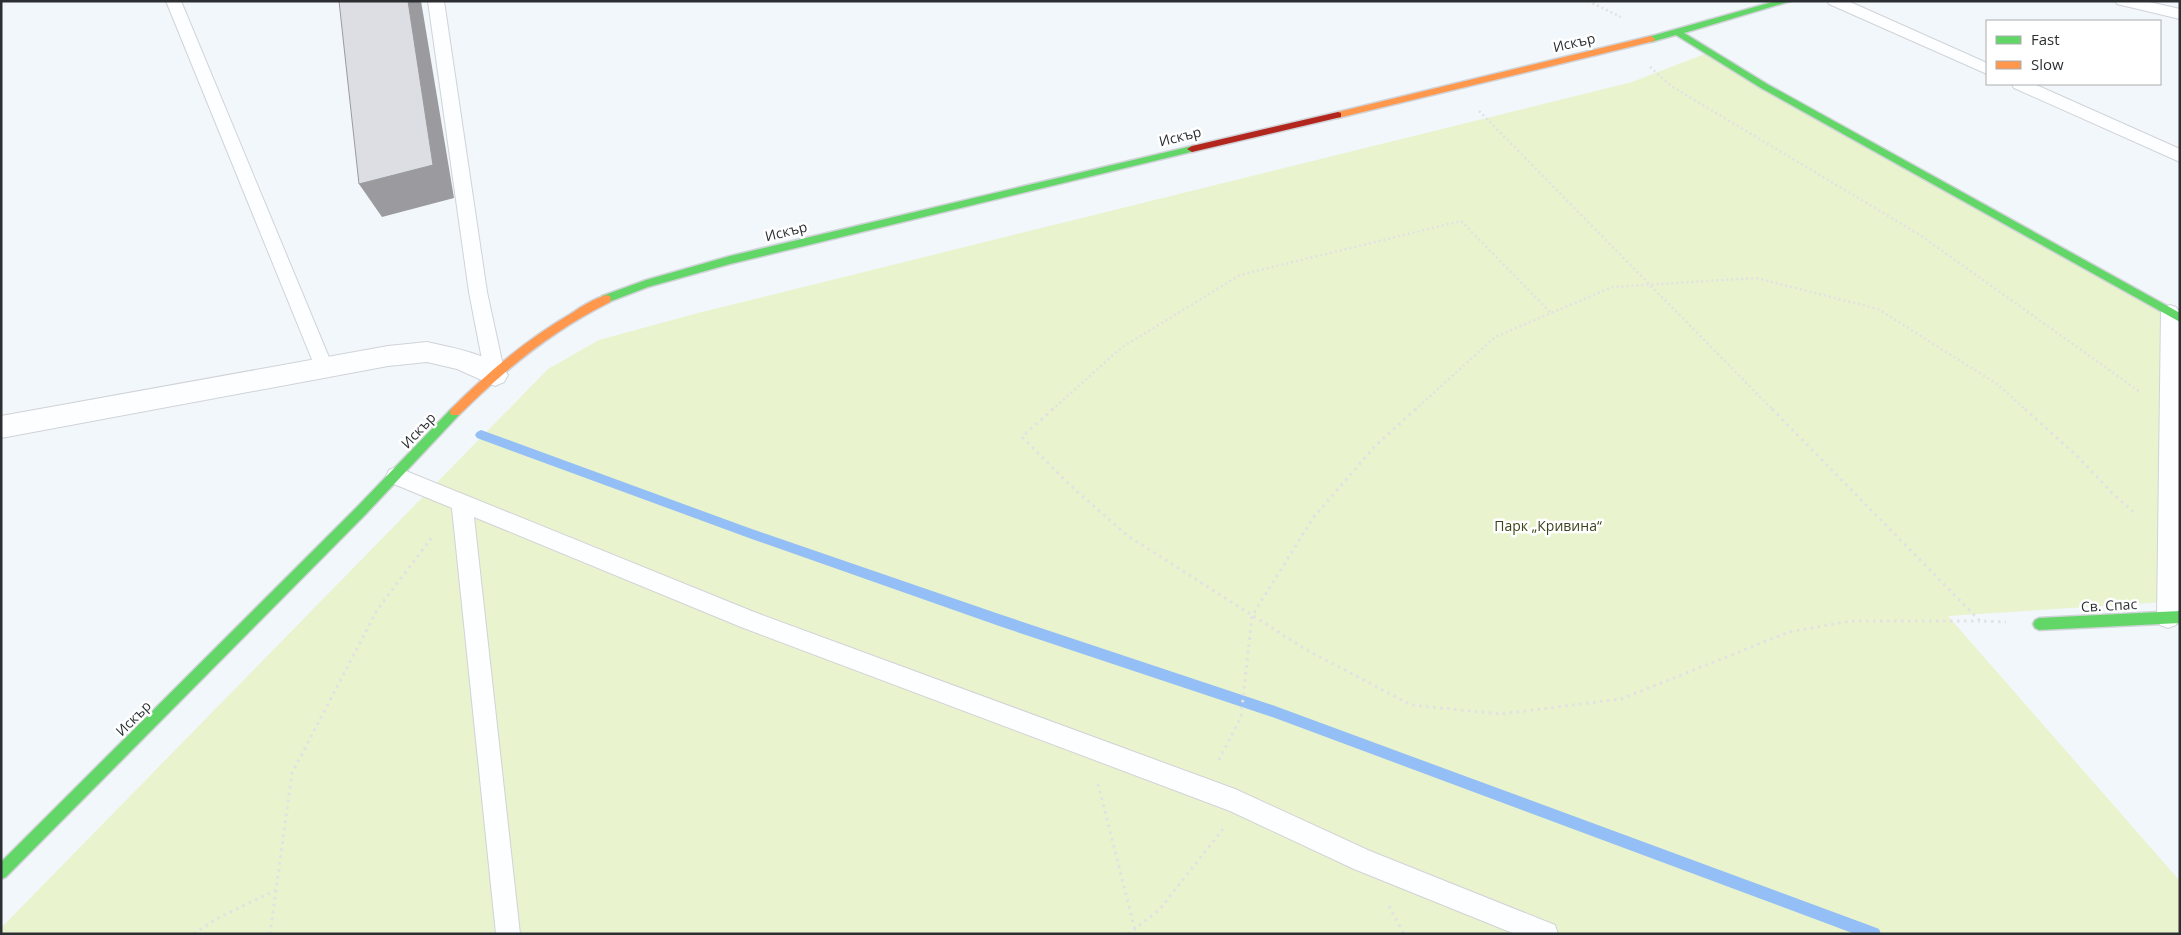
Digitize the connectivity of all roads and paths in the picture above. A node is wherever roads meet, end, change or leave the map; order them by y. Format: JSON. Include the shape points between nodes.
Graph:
{"nodes":[{"id":1,"x":173,"y":1,"type":"edge"},
{"id":2,"x":436,"y":1,"type":"edge"},
{"id":3,"x":1788,"y":1,"type":"edge"},
{"id":4,"x":1834,"y":1,"type":"edge"},
{"id":5,"x":2122,"y":1,"type":"edge"},
{"id":6,"x":2180,"y":14,"type":"edge"},
{"id":7,"x":1677,"y":32,"type":"junction"},
{"id":8,"x":1625,"y":46,"type":"junction"},
{"id":9,"x":1986,"y":69,"type":"edge"},
{"id":10,"x":1454,"y":85,"type":"junction"},
{"id":11,"x":2022,"y":85,"type":"edge"},
{"id":12,"x":2179,"y":156,"type":"edge"},
{"id":13,"x":1650,"y":285,"type":"junction"},
{"id":14,"x":1551,"y":313,"type":"junction"},
{"id":15,"x":2175,"y":315,"type":"edge"},
{"id":16,"x":324,"y":367,"type":"junction"},
{"id":17,"x":495,"y":375,"type":"junction"},
{"id":18,"x":2168,"y":405,"type":"junction"},
{"id":19,"x":1,"y":427,"type":"edge"},
{"id":20,"x":396,"y":476,"type":"junction"},
{"id":21,"x":462,"y":504,"type":"junction"},
{"id":22,"x":2167,"y":540,"type":"junction"},
{"id":23,"x":1252,"y":616,"type":"junction"},
{"id":24,"x":2174,"y":617,"type":"edge"},
{"id":25,"x":1980,"y":621,"type":"junction"},
{"id":26,"x":2039,"y":624,"type":"joint"},
{"id":27,"x":1088,"y":746,"type":"junction"},
{"id":28,"x":1235,"y":801,"type":"junction"},
{"id":29,"x":1,"y":872,"type":"edge"},
{"id":30,"x":276,"y":890,"type":"junction"},
{"id":31,"x":1135,"y":931,"type":"edge"},
{"id":32,"x":194,"y":934,"type":"edge"},
{"id":33,"x":270,"y":934,"type":"edge"},
{"id":34,"x":508,"y":934,"type":"edge"},
{"id":35,"x":1128,"y":934,"type":"edge"},
{"id":36,"x":1546,"y":934,"type":"edge"}],
"edges":[{"from":1,"to":16,"type":"lane"},
{"from":2,"to":17,"type":"lane","via":[[478,292]]},
{"from":3,"to":7,"type":"street","name":"Искър"},
{"from":4,"to":9,"type":"lane"},
{"from":5,"to":6,"type":"lane"},
{"from":7,"to":8,"type":"street","name":"Искър"},
{"from":7,"to":15,"type":"street","via":[[1764,86]]},
{"from":8,"to":10,"type":"street","name":"Искър"},
{"from":8,"to":18,"type":"path","via":[[1671,86],[1920,235],[2135,389]]},
{"from":10,"to":13,"type":"path"},
{"from":10,"to":17,"type":"street","name":"Искър","via":[[678,274],[568,318]]},
{"from":11,"to":12,"type":"lane"},
{"from":13,"to":14,"type":"path","via":[[1612,287]]},
{"from":13,"to":22,"type":"path","via":[[1756,278],[1878,309],[1997,384],[2077,456],[2113,494]]},
{"from":13,"to":25,"type":"path"},
{"from":14,"to":23,"type":"path","via":[[1495,336],[1376,445],[1313,518]]},
{"from":14,"to":23,"type":"path","via":[[1461,221],[1451,223],[1240,275],[1121,348],[1022,437],[1128,536]]},
{"from":15,"to":18,"type":"lane"},
{"from":16,"to":17,"type":"street","via":[[427,352],[462,360]]},
{"from":16,"to":19,"type":"street"},
{"from":17,"to":20,"type":"street","name":"Искър","via":[[463,404]]},
{"from":18,"to":22,"type":"lane"},
{"from":20,"to":21,"type":"lane"},
{"from":20,"to":29,"type":"street","name":"Искър"},
{"from":21,"to":27,"type":"lane","via":[[749,620]]},
{"from":21,"to":30,"type":"path","via":[[377,610],[292,773]]},
{"from":21,"to":34,"type":"lane"},
{"from":22,"to":24,"type":"lane"},
{"from":23,"to":25,"type":"path","via":[[1304,649],[1411,705],[1501,714],[1621,699],[1789,632],[1850,621]]},
{"from":23,"to":28,"type":"path","via":[[1240,717],[1217,765]]},
{"from":24,"to":26,"type":"street","name":"Св. Спас"},
{"from":25,"to":26,"type":"path"},
{"from":27,"to":28,"type":"lane"},
{"from":27,"to":31,"type":"path"},
{"from":28,"to":31,"type":"path","via":[[1225,827],[1159,910]]},
{"from":28,"to":36,"type":"lane","via":[[1363,860]]},
{"from":30,"to":32,"type":"path","via":[[216,919]]},
{"from":30,"to":33,"type":"path"},
{"from":31,"to":35,"type":"path"}]}
